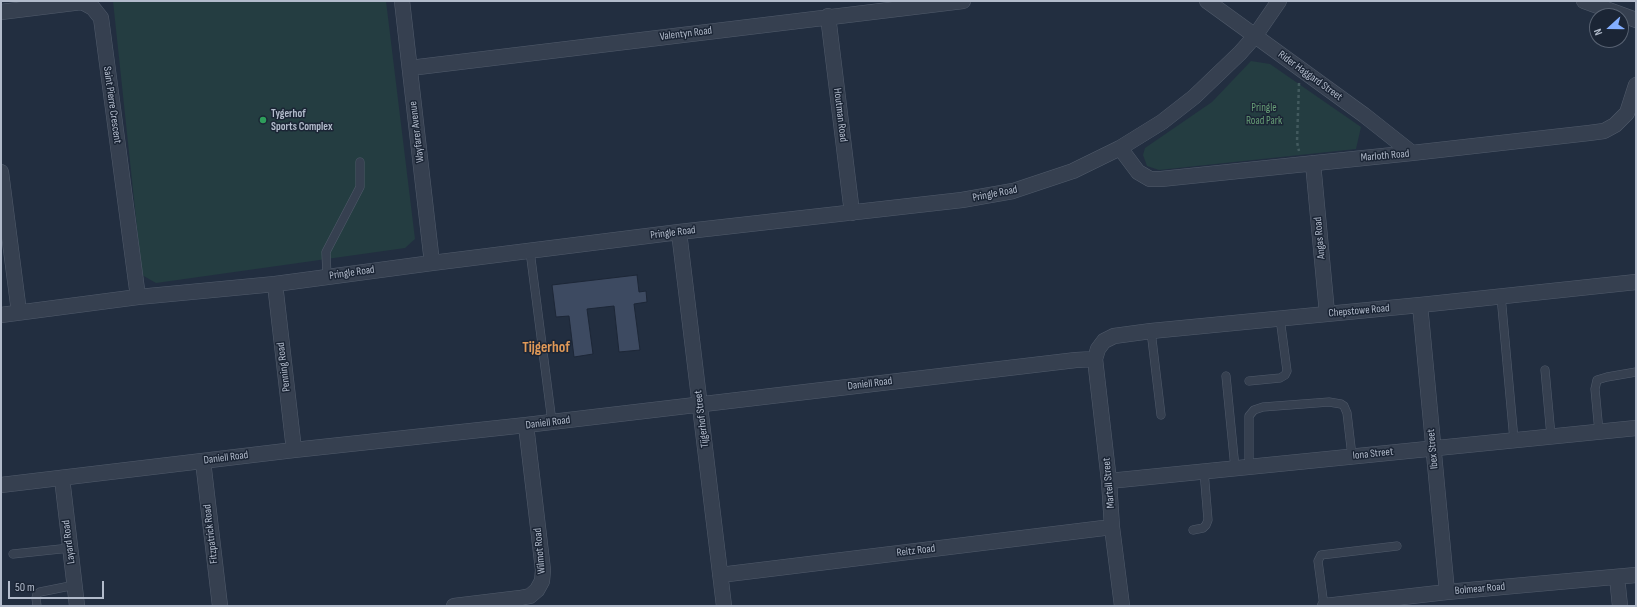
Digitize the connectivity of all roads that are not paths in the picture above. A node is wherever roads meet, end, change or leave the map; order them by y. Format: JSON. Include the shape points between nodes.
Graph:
{"nodes":[{"id":1,"x":402,"y":1,"type":"edge"},
{"id":2,"x":958,"y":1,"type":"edge"},
{"id":3,"x":1208,"y":1,"type":"edge"},
{"id":4,"x":1279,"y":1,"type":"edge"},
{"id":5,"x":1584,"y":1,"type":"edge"},
{"id":6,"x":93,"y":5,"type":"edge"},
{"id":7,"x":1,"y":12,"type":"edge"},
{"id":8,"x":828,"y":16,"type":"junction"},
{"id":9,"x":1636,"y":20,"type":"edge"},
{"id":10,"x":1255,"y":36,"type":"junction"},
{"id":11,"x":410,"y":68,"type":"junction"},
{"id":12,"x":1636,"y":85,"type":"edge"},
{"id":13,"x":1120,"y":148,"type":"junction"},
{"id":14,"x":1412,"y":153,"type":"junction"},
{"id":15,"x":360,"y":162,"type":"dead end"},
{"id":16,"x":1308,"y":163,"type":"junction"},
{"id":17,"x":1,"y":172,"type":"edge"},
{"id":18,"x":852,"y":213,"type":"junction"},
{"id":19,"x":679,"y":232,"type":"junction"},
{"id":20,"x":530,"y":251,"type":"junction"},
{"id":21,"x":432,"y":262,"type":"junction"},
{"id":22,"x":327,"y":277,"type":"junction"},
{"id":23,"x":1636,"y":282,"type":"edge"},
{"id":24,"x":274,"y":284,"type":"junction"},
{"id":25,"x":1500,"y":296,"type":"junction"},
{"id":26,"x":138,"y":297,"type":"junction"},
{"id":27,"x":1420,"y":305,"type":"junction"},
{"id":28,"x":19,"y":312,"type":"junction"},
{"id":29,"x":1327,"y":314,"type":"junction"},
{"id":30,"x":1,"y":315,"type":"edge"},
{"id":31,"x":1280,"y":318,"type":"junction"},
{"id":32,"x":1151,"y":331,"type":"junction"},
{"id":33,"x":1095,"y":359,"type":"junction"},
{"id":34,"x":1545,"y":370,"type":"dead end"},
{"id":35,"x":1636,"y":372,"type":"edge"},
{"id":36,"x":1226,"y":376,"type":"dead end"},
{"id":37,"x":1249,"y":381,"type":"dead end"},
{"id":38,"x":700,"y":404,"type":"junction"},
{"id":39,"x":1162,"y":415,"type":"dead end"},
{"id":40,"x":552,"y":422,"type":"junction"},
{"id":41,"x":526,"y":425,"type":"junction"},
{"id":42,"x":1636,"y":428,"type":"edge"},
{"id":43,"x":1599,"y":432,"type":"junction"},
{"id":44,"x":1552,"y":436,"type":"junction"},
{"id":45,"x":1514,"y":440,"type":"junction"},
{"id":46,"x":1433,"y":448,"type":"junction"},
{"id":47,"x":294,"y":450,"type":"junction"},
{"id":48,"x":1352,"y":456,"type":"junction"},
{"id":49,"x":203,"y":461,"type":"junction"},
{"id":50,"x":1242,"y":467,"type":"junction"},
{"id":51,"x":1204,"y":471,"type":"junction"},
{"id":52,"x":62,"y":478,"type":"junction"},
{"id":53,"x":1109,"y":480,"type":"junction"},
{"id":54,"x":1,"y":485,"type":"edge"},
{"id":55,"x":1112,"y":527,"type":"junction"},
{"id":56,"x":1193,"y":530,"type":"dead end"},
{"id":57,"x":1397,"y":546,"type":"dead end"},
{"id":58,"x":70,"y":548,"type":"junction"},
{"id":59,"x":13,"y":554,"type":"dead end"},
{"id":60,"x":720,"y":575,"type":"junction"},
{"id":61,"x":1636,"y":575,"type":"edge"},
{"id":62,"x":1617,"y":577,"type":"junction"},
{"id":63,"x":74,"y":585,"type":"junction"},
{"id":64,"x":1447,"y":592,"type":"junction"},
{"id":65,"x":37,"y":606,"type":"edge"},
{"id":66,"x":77,"y":606,"type":"edge"},
{"id":67,"x":220,"y":606,"type":"edge"},
{"id":68,"x":454,"y":606,"type":"edge"},
{"id":69,"x":724,"y":606,"type":"edge"},
{"id":70,"x":1122,"y":606,"type":"edge"},
{"id":71,"x":1325,"y":606,"type":"edge"},
{"id":72,"x":1620,"y":606,"type":"edge"}],
"edges":[{"from":1,"to":11,"type":"street","name":"Wayfarer Avenue"},
{"from":2,"to":8,"type":"street","name":"Valentyn Road"},
{"from":3,"to":10,"type":"street","name":"Rider Haggard Street"},
{"from":4,"to":10,"type":"street","name":"Pringle Road"},
{"from":5,"to":9,"type":"street"},
{"from":6,"to":7,"type":"street","name":"Saint Pierre Crescent","via":[[77,2]]},
{"from":6,"to":26,"type":"street","name":"Saint Pierre Crescent","via":[[101,18]]},
{"from":8,"to":11,"type":"street","name":"Valentyn Road"},
{"from":8,"to":18,"type":"street","name":"Houtman Road"},
{"from":10,"to":13,"type":"street","name":"Pringle Road","via":[[1194,97],[1162,122]]},
{"from":10,"to":14,"type":"street","name":"Rider Haggard Street"},
{"from":11,"to":21,"type":"street","name":"Wayfarer Avenue"},
{"from":12,"to":14,"type":"street","name":"Marloth Road","via":[[1627,113],[1616,125],[1604,131]]},
{"from":13,"to":16,"type":"street","name":"Marloth Road","via":[[1138,172],[1150,179]]},
{"from":13,"to":18,"type":"street","name":"Pringle Road","via":[[1073,171],[1013,191],[962,200]]},
{"from":14,"to":16,"type":"street","name":"Marloth Road"},
{"from":15,"to":22,"type":"lane","via":[[360,187],[326,254]]},
{"from":16,"to":29,"type":"street","name":"Angas Road"},
{"from":17,"to":28,"type":"street"},
{"from":18,"to":19,"type":"street","name":"Pringle Road"},
{"from":19,"to":20,"type":"street","name":"Pringle Road"},
{"from":19,"to":38,"type":"street","name":"Tijgerhof Street"},
{"from":20,"to":21,"type":"street","name":"Pringle Road"},
{"from":20,"to":40,"type":"lane"},
{"from":21,"to":22,"type":"street","name":"Pringle Road"},
{"from":22,"to":24,"type":"street","name":"Pringle Road"},
{"from":23,"to":25,"type":"street","name":"Chepstowe Road"},
{"from":24,"to":26,"type":"street","name":"Pringle Road"},
{"from":24,"to":47,"type":"street","name":"Penning Road"},
{"from":25,"to":27,"type":"street","name":"Chepstowe Road"},
{"from":25,"to":45,"type":"lane"},
{"from":26,"to":28,"type":"street","name":"Pringle Road"},
{"from":27,"to":29,"type":"street","name":"Chepstowe Road"},
{"from":27,"to":46,"type":"street","name":"Ibex Street"},
{"from":28,"to":30,"type":"street","name":"Pringle Road"},
{"from":29,"to":31,"type":"street","name":"Chepstowe Road"},
{"from":31,"to":32,"type":"street","name":"Chepstowe Road"},
{"from":31,"to":37,"type":"lane","via":[[1287,371],[1280,378]]},
{"from":32,"to":33,"type":"street","name":"Chepstowe Road","via":[[1114,336],[1098,348]]},
{"from":32,"to":39,"type":"lane"},
{"from":33,"to":38,"type":"street","name":"Daniell Road"},
{"from":33,"to":53,"type":"street","name":"Martell Street"},
{"from":34,"to":44,"type":"lane"},
{"from":35,"to":43,"type":"lane","via":[[1597,380],[1595,389]]},
{"from":36,"to":50,"type":"lane"},
{"from":38,"to":40,"type":"street","name":"Daniell Road"},
{"from":38,"to":60,"type":"street","name":"Tijgerhof Street"},
{"from":40,"to":41,"type":"street","name":"Daniell Road"},
{"from":41,"to":47,"type":"street","name":"Daniell Road"},
{"from":41,"to":68,"type":"street","name":"Wilmot Road","via":[[543,570],[542,581],[530,596]]},
{"from":42,"to":43,"type":"street","name":"Iona Street"},
{"from":43,"to":44,"type":"street","name":"Iona Street"},
{"from":44,"to":45,"type":"street","name":"Iona Street"},
{"from":45,"to":46,"type":"street","name":"Iona Street"},
{"from":46,"to":48,"type":"street","name":"Iona Street"},
{"from":46,"to":64,"type":"street","name":"Ibex Street"},
{"from":47,"to":49,"type":"street","name":"Daniell Road"},
{"from":48,"to":50,"type":"street","name":"Iona Street"},
{"from":48,"to":50,"type":"lane","via":[[1347,413],[1341,404],[1330,402],[1263,407],[1254,410],[1249,416]]},
{"from":49,"to":52,"type":"street","name":"Daniell Road"},
{"from":49,"to":67,"type":"street","name":"Fitzpatrick Road"},
{"from":50,"to":51,"type":"street","name":"Iona Street"},
{"from":51,"to":53,"type":"street","name":"Iona Street"},
{"from":51,"to":56,"type":"lane","via":[[1208,520],[1203,528]]},
{"from":52,"to":54,"type":"street","name":"Daniell Road"},
{"from":52,"to":58,"type":"street","name":"Layard Road"},
{"from":53,"to":55,"type":"street","name":"Martell Street"},
{"from":55,"to":60,"type":"street","name":"Reitz Road"},
{"from":55,"to":70,"type":"street","name":"Martell Street"},
{"from":57,"to":71,"type":"lane","via":[[1321,555],[1318,561]]},
{"from":58,"to":59,"type":"lane"},
{"from":58,"to":63,"type":"street","name":"Layard Road"},
{"from":60,"to":69,"type":"street","name":"Tijgerhof Street"},
{"from":61,"to":62,"type":"street","name":"Bolmear Road"},
{"from":62,"to":64,"type":"street","name":"Bolmear Road"},
{"from":62,"to":72,"type":"street"},
{"from":63,"to":65,"type":"lane","via":[[40,592],[36,598]]},
{"from":63,"to":66,"type":"street","name":"Layard Road"},
{"from":64,"to":71,"type":"street","name":"Bolmear Road"}]}
